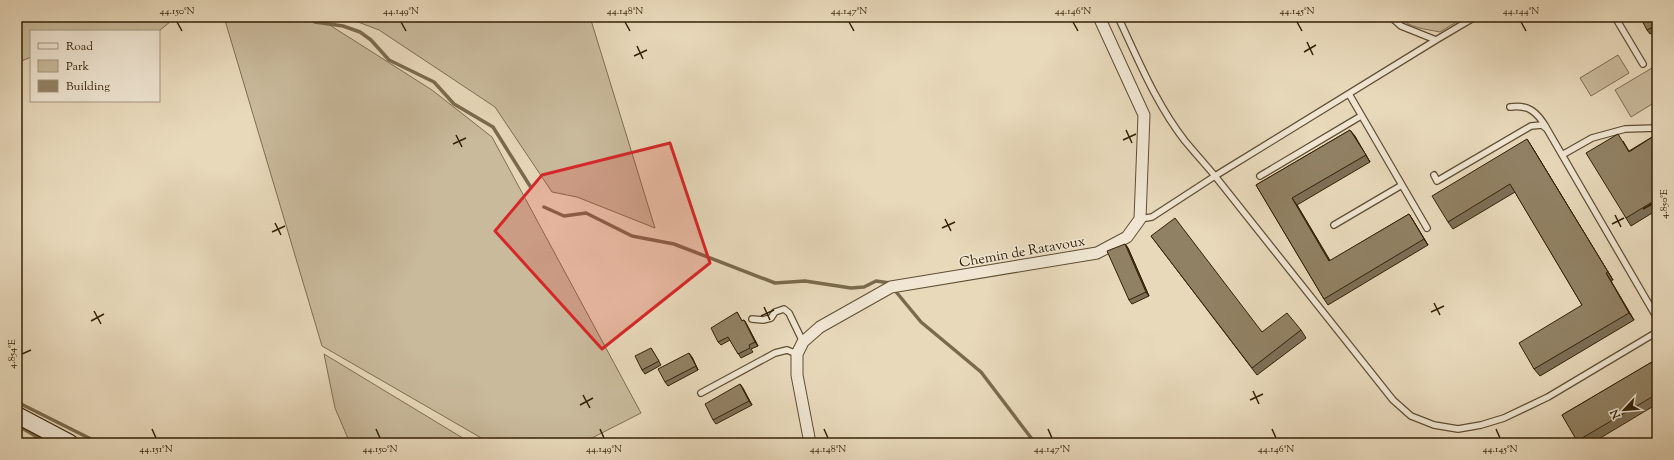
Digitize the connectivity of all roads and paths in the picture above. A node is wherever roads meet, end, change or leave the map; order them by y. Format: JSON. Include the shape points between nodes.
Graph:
{"nodes":[{"id":1,"x":1099,"y":17,"type":"edge"},
{"id":2,"x":1118,"y":17,"type":"edge"},
{"id":3,"x":1391,"y":17,"type":"edge"},
{"id":4,"x":1475,"y":17,"type":"edge"},
{"id":5,"x":1615,"y":17,"type":"edge"},
{"id":6,"x":1436,"y":40,"type":"junction"},
{"id":7,"x":1643,"y":64,"type":"dead end"},
{"id":8,"x":1348,"y":94,"type":"junction"},
{"id":9,"x":1510,"y":107,"type":"dead end"},
{"id":10,"x":1362,"y":116,"type":"junction"},
{"id":11,"x":1657,"y":128,"type":"edge"},
{"id":12,"x":1547,"y":130,"type":"junction"},
{"id":13,"x":1562,"y":155,"type":"junction"},
{"id":14,"x":1434,"y":175,"type":"dead end"},
{"id":15,"x":1215,"y":176,"type":"junction"},
{"id":16,"x":1260,"y":176,"type":"dead end"},
{"id":17,"x":1402,"y":185,"type":"junction"},
{"id":18,"x":1140,"y":219,"type":"junction"},
{"id":19,"x":1334,"y":225,"type":"dead end"},
{"id":20,"x":1427,"y":228,"type":"dead end"},
{"id":21,"x":752,"y":318,"type":"dead end"},
{"id":22,"x":1657,"y":318,"type":"edge"},
{"id":23,"x":1657,"y":332,"type":"edge"},
{"id":24,"x":803,"y":342,"type":"junction"},
{"id":25,"x":797,"y":354,"type":"junction"},
{"id":26,"x":701,"y":393,"type":"dead end"},
{"id":27,"x":17,"y":414,"type":"edge"},
{"id":28,"x":55,"y":439,"type":"edge"},
{"id":29,"x":70,"y":443,"type":"edge"},
{"id":30,"x":810,"y":443,"type":"edge"}],
"edges":[{"from":1,"to":18,"type":"street","via":[[1144,115]]},
{"from":2,"to":15,"type":"lane","via":[[1170,118]]},
{"from":3,"to":6,"type":"lane","via":[[1401,26]]},
{"from":4,"to":6,"type":"lane"},
{"from":5,"to":7,"type":"lane"},
{"from":6,"to":8,"type":"lane"},
{"from":8,"to":10,"type":"lane"},
{"from":8,"to":15,"type":"lane"},
{"from":9,"to":12,"type":"lane","via":[[1526,107],[1534,111]]},
{"from":10,"to":16,"type":"lane"},
{"from":10,"to":17,"type":"lane"},
{"from":11,"to":13,"type":"lane","via":[[1625,129],[1592,138]]},
{"from":12,"to":13,"type":"lane"},
{"from":12,"to":14,"type":"lane","via":[[1542,125],[1530,126],[1437,180]]},
{"from":13,"to":22,"type":"lane"},
{"from":15,"to":18,"type":"lane","via":[[1152,218]]},
{"from":15,"to":23,"type":"lane","via":[[1393,400],[1411,416],[1434,425],[1458,429],[1504,418],[1548,397]]},
{"from":17,"to":19,"type":"lane"},
{"from":17,"to":20,"type":"lane"},
{"from":18,"to":24,"type":"street","name":"Chemin de Ratavoux","via":[[1127,237],[1097,253],[891,287],[820,327]]},
{"from":21,"to":24,"type":"lane","via":[[771,318],[775,312],[784,309],[789,313]]},
{"from":24,"to":25,"type":"street","name":"Chemin de Ratavoux"},
{"from":25,"to":26,"type":"lane","via":[[787,350],[775,353]]},
{"from":25,"to":30,"type":"street","name":"Chemin de Ratavoux","via":[[796,375]]},
{"from":27,"to":28,"type":"main road"},
{"from":28,"to":29,"type":"main road"}]}
